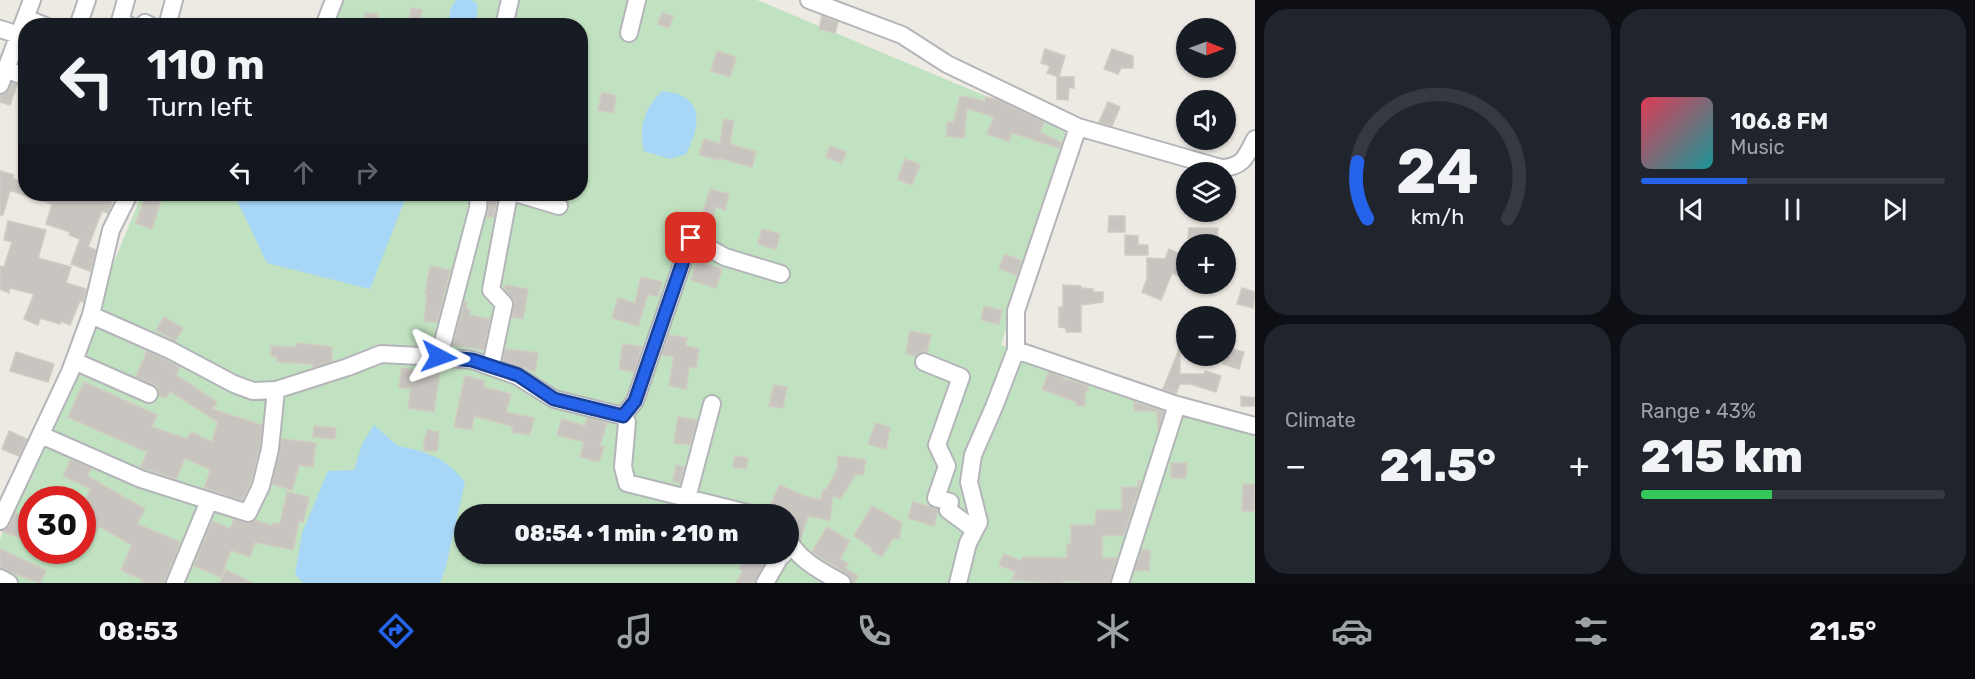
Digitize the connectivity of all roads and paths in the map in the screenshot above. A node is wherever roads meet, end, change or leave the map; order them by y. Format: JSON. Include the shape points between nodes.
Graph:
{"nodes":[{"id":1,"x":32,"y":0,"type":"edge"},
{"id":2,"x":87,"y":0,"type":"edge"},
{"id":3,"x":126,"y":0,"type":"edge"},
{"id":4,"x":174,"y":0,"type":"edge"},
{"id":5,"x":334,"y":0,"type":"edge"},
{"id":6,"x":510,"y":0,"type":"edge"},
{"id":7,"x":637,"y":0,"type":"edge"},
{"id":8,"x":809,"y":0,"type":"edge"},
{"id":9,"x":26,"y":18,"type":"edge"},
{"id":10,"x":81,"y":18,"type":"edge"},
{"id":11,"x":121,"y":18,"type":"edge"},
{"id":12,"x":169,"y":18,"type":"edge"},
{"id":13,"x":327,"y":18,"type":"edge"},
{"id":14,"x":506,"y":18,"type":"edge"},
{"id":15,"x":0,"y":29,"type":"edge"},
{"id":16,"x":629,"y":33,"type":"dead end"},
{"id":17,"x":18,"y":34,"type":"edge"},
{"id":18,"x":18,"y":40,"type":"edge"},
{"id":19,"x":3,"y":77,"type":"edge"},
{"id":20,"x":1078,"y":127,"type":"junction"},
{"id":21,"x":1255,"y":139,"type":"edge"},
{"id":22,"x":126,"y":201,"type":"edge"},
{"id":23,"x":478,"y":201,"type":"edge"},
{"id":24,"x":508,"y":201,"type":"edge"},
{"id":25,"x":542,"y":201,"type":"edge"},
{"id":26,"x":559,"y":206,"type":"dead end"},
{"id":27,"x":781,"y":274,"type":"dead end"},
{"id":28,"x":91,"y":315,"type":"junction"},
{"id":29,"x":1016,"y":350,"type":"junction"},
{"id":30,"x":439,"y":357,"type":"junction"},
{"id":31,"x":74,"y":361,"type":"junction"},
{"id":32,"x":924,"y":362,"type":"dead end"},
{"id":33,"x":490,"y":366,"type":"junction"},
{"id":34,"x":276,"y":390,"type":"junction"},
{"id":35,"x":149,"y":394,"type":"dead end"},
{"id":36,"x":712,"y":404,"type":"dead end"},
{"id":37,"x":1177,"y":405,"type":"junction"},
{"id":38,"x":623,"y":416,"type":"junction"},
{"id":39,"x":1255,"y":426,"type":"edge"},
{"id":40,"x":41,"y":435,"type":"junction"},
{"id":41,"x":687,"y":498,"type":"junction"},
{"id":42,"x":208,"y":501,"type":"junction"},
{"id":43,"x":711,"y":504,"type":"edge"},
{"id":44,"x":0,"y":521,"type":"edge"},
{"id":45,"x":975,"y":530,"type":"junction"},
{"id":46,"x":799,"y":556,"type":"edge"},
{"id":47,"x":776,"y":564,"type":"edge"},
{"id":48,"x":0,"y":578,"type":"edge"},
{"id":49,"x":9,"y":583,"type":"edge"},
{"id":50,"x":176,"y":583,"type":"edge"},
{"id":51,"x":765,"y":583,"type":"edge"},
{"id":52,"x":842,"y":583,"type":"edge"},
{"id":53,"x":958,"y":583,"type":"edge"},
{"id":54,"x":1120,"y":583,"type":"edge"}],
"edges":[{"from":1,"to":9,"type":"street"},
{"from":2,"to":10,"type":"street"},
{"from":3,"to":11,"type":"street"},
{"from":4,"to":12,"type":"street"},
{"from":5,"to":13,"type":"street"},
{"from":6,"to":14,"type":"street"},
{"from":7,"to":16,"type":"street"},
{"from":8,"to":20,"type":"street","via":[[902,35],[947,64]]},
{"from":15,"to":17,"type":"street"},
{"from":18,"to":19,"type":"street"},
{"from":20,"to":21,"type":"street","via":[[1221,168],[1234,168],[1245,159]]},
{"from":20,"to":29,"type":"street","via":[[1016,311]]},
{"from":22,"to":28,"type":"street","via":[[111,230]]},
{"from":23,"to":30,"type":"street"},
{"from":24,"to":33,"type":"street","via":[[491,290],[504,304]]},
{"from":25,"to":26,"type":"street"},
{"from":27,"to":38,"type":"street","via":[[725,257],[691,238],[635,401]]},
{"from":28,"to":31,"type":"street"},
{"from":28,"to":34,"type":"street","via":[[234,384],[253,391]]},
{"from":29,"to":37,"type":"street"},
{"from":29,"to":45,"type":"street","via":[[973,455],[969,482],[979,522]]},
{"from":30,"to":33,"type":"street"},
{"from":30,"to":34,"type":"street","via":[[381,354]]},
{"from":31,"to":35,"type":"street"},
{"from":31,"to":40,"type":"street"},
{"from":32,"to":45,"type":"street","via":[[961,377],[937,445],[947,466],[936,498],[950,502],[948,510]]},
{"from":33,"to":38,"type":"street","via":[[518,375],[554,399]]},
{"from":34,"to":42,"type":"street","via":[[270,449],[261,486],[248,513]]},
{"from":36,"to":41,"type":"street"},
{"from":37,"to":39,"type":"street"},
{"from":37,"to":54,"type":"street"},
{"from":38,"to":41,"type":"street","via":[[627,422],[622,467],[627,483]]},
{"from":40,"to":42,"type":"street","via":[[141,479]]},
{"from":40,"to":44,"type":"street"},
{"from":41,"to":43,"type":"street"},
{"from":42,"to":50,"type":"street"},
{"from":45,"to":53,"type":"street"},
{"from":46,"to":52,"type":"street"},
{"from":47,"to":51,"type":"street"},
{"from":48,"to":49,"type":"street"}]}
